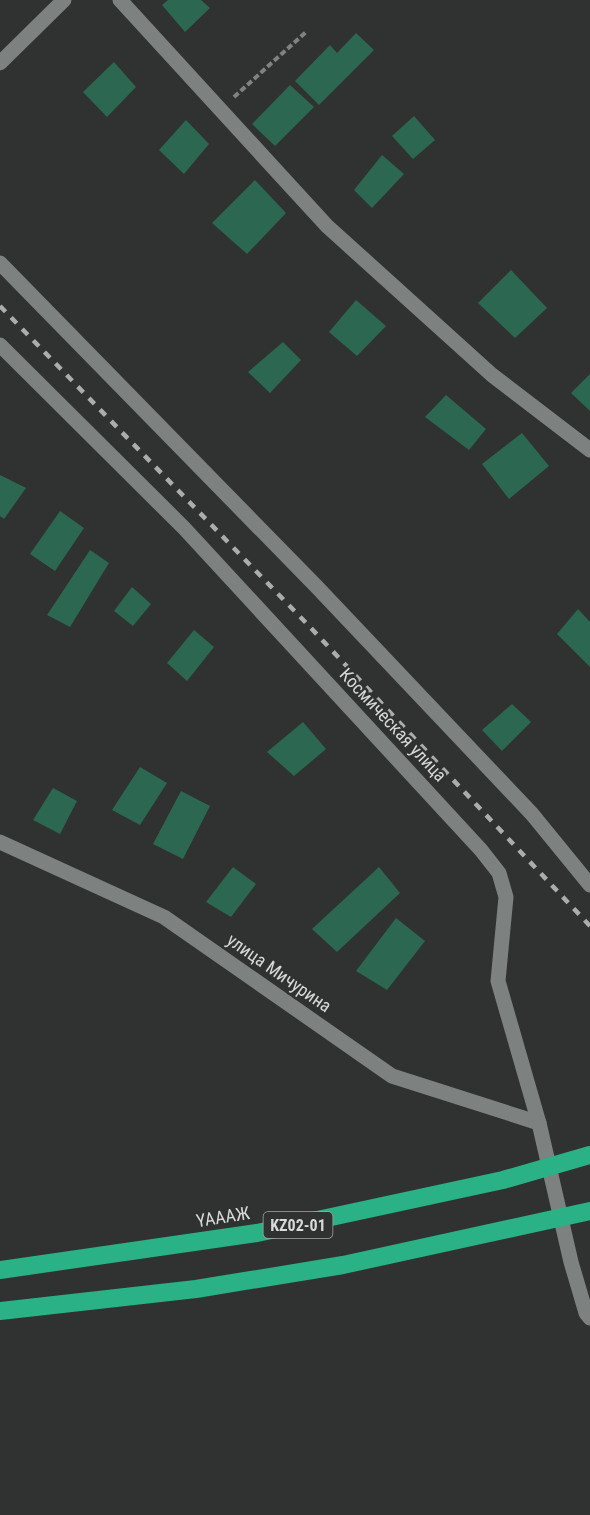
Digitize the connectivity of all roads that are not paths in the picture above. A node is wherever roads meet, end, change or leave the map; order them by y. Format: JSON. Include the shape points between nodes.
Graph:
{"nodes":[{"id":1,"x":64,"y":0,"type":"edge"},
{"id":2,"x":120,"y":0,"type":"edge"},
{"id":3,"x":0,"y":63,"type":"edge"},
{"id":4,"x":0,"y":263,"type":"edge"},
{"id":5,"x":0,"y":345,"type":"edge"},
{"id":6,"x":590,"y":450,"type":"edge"},
{"id":7,"x":0,"y":842,"type":"edge"},
{"id":8,"x":590,"y":885,"type":"edge"},
{"id":9,"x":539,"y":1123,"type":"junction"},
{"id":10,"x":590,"y":1155,"type":"edge"},
{"id":11,"x":590,"y":1211,"type":"edge"},
{"id":12,"x":0,"y":1270,"type":"edge"},
{"id":13,"x":0,"y":1311,"type":"edge"},
{"id":14,"x":590,"y":1318,"type":"edge"}],
"edges":[{"from":1,"to":3,"type":"street"},
{"from":2,"to":6,"type":"street","via":[[327,226],[492,375]]},
{"from":4,"to":8,"type":"street","via":[[332,603],[532,814]]},
{"from":5,"to":9,"type":"street","name":"Космическая улица","via":[[184,528],[500,873],[506,897],[498,981]]},
{"from":7,"to":9,"type":"street","name":"улица Мичурина","via":[[164,916],[392,1076]]},
{"from":9,"to":14,"type":"street","name":"Космическая улица","via":[[571,1262]]},
{"from":10,"to":12,"type":"highway","name":"ҮАААЖ","number":"KZ02-01","via":[[503,1180],[257,1233]]},
{"from":11,"to":13,"type":"highway","via":[[343,1265],[196,1289]]}]}
